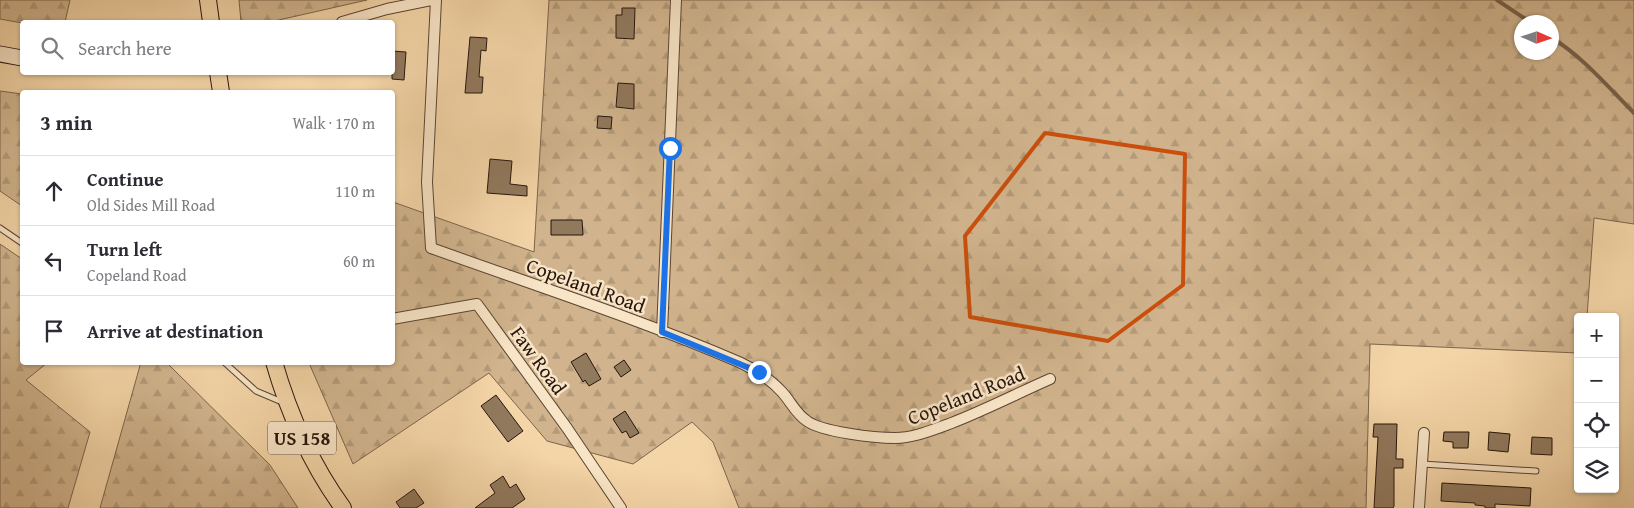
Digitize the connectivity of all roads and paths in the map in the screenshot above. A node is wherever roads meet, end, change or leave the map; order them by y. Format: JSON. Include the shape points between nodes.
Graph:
{"nodes":[{"id":1,"x":208,"y":0,"type":"edge"},
{"id":2,"x":431,"y":0,"type":"edge"},
{"id":3,"x":436,"y":0,"type":"edge"},
{"id":4,"x":676,"y":0,"type":"edge"},
{"id":5,"x":211,"y":20,"type":"edge"},
{"id":6,"x":349,"y":20,"type":"edge"},
{"id":7,"x":0,"y":54,"type":"edge"},
{"id":8,"x":20,"y":58,"type":"edge"},
{"id":9,"x":218,"y":75,"type":"edge"},
{"id":10,"x":221,"y":90,"type":"edge"},
{"id":11,"x":0,"y":228,"type":"edge"},
{"id":12,"x":20,"y":243,"type":"edge"},
{"id":13,"x":395,"y":318,"type":"edge"},
{"id":14,"x":662,"y":332,"type":"junction"},
{"id":15,"x":227,"y":365,"type":"edge"},
{"id":16,"x":275,"y":365,"type":"edge"},
{"id":17,"x":1050,"y":380,"type":"dead end"},
{"id":18,"x":287,"y":404,"type":"junction"},
{"id":19,"x":1424,"y":433,"type":"dead end"},
{"id":20,"x":1422,"y":464,"type":"junction"},
{"id":21,"x":1536,"y":471,"type":"dead end"},
{"id":22,"x":343,"y":508,"type":"edge"},
{"id":23,"x":621,"y":508,"type":"edge"},
{"id":24,"x":1419,"y":508,"type":"edge"}],
"edges":[{"from":1,"to":5,"type":"main road"},
{"from":2,"to":6,"type":"street"},
{"from":3,"to":14,"type":"street","name":"Copeland Road","via":[[427,182],[431,248]]},
{"from":4,"to":14,"type":"street"},
{"from":7,"to":8,"type":"main road"},
{"from":9,"to":10,"type":"main road"},
{"from":11,"to":12,"type":"lane"},
{"from":13,"to":23,"type":"street","name":"Faw Road","via":[[477,304]]},
{"from":14,"to":17,"type":"street","name":"Copeland Road","via":[[759,372],[812,424],[880,438],[907,438],[930,431]]},
{"from":15,"to":18,"type":"lane","via":[[256,391]]},
{"from":16,"to":18,"type":"main road","number":"US 158"},
{"from":18,"to":22,"type":"main road","number":"US 158","via":[[318,470]]},
{"from":19,"to":20,"type":"street"},
{"from":20,"to":21,"type":"lane"},
{"from":20,"to":24,"type":"street"}]}
